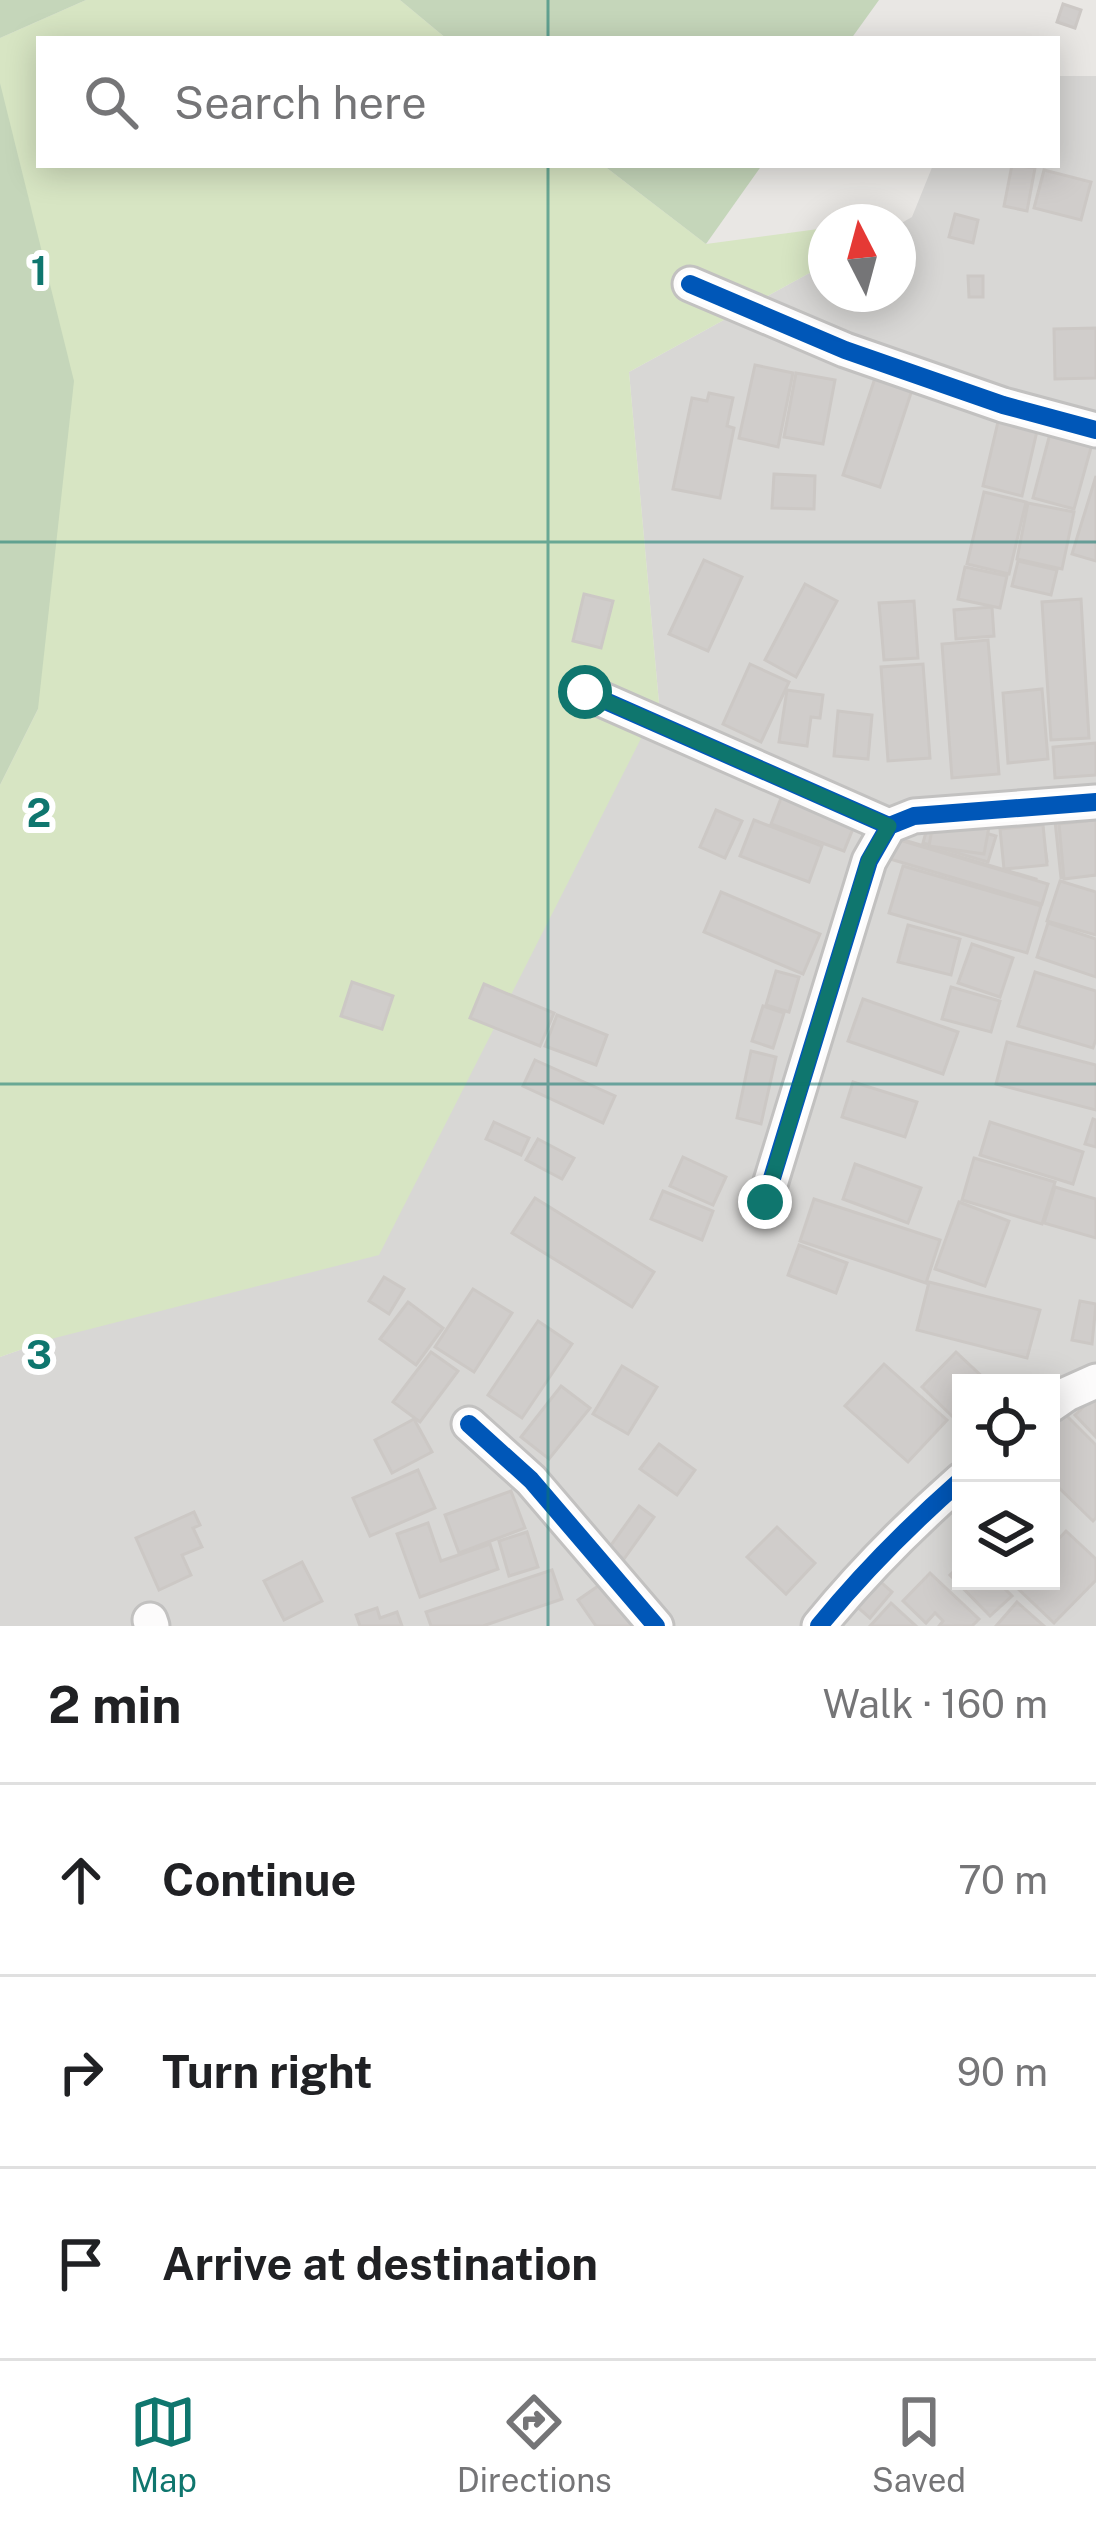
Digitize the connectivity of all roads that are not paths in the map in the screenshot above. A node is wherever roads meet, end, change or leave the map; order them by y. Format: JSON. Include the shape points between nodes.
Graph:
{"nodes":[{"id":1,"x":689,"y":284,"type":"dead end"},
{"id":2,"x":1096,"y":430,"type":"edge"},
{"id":3,"x":585,"y":692,"type":"dead end"},
{"id":4,"x":1096,"y":802,"type":"edge"},
{"id":5,"x":889,"y":826,"type":"junction"},
{"id":6,"x":765,"y":1202,"type":"dead end"},
{"id":7,"x":1096,"y":1381,"type":"edge"},
{"id":8,"x":1060,"y":1399,"type":"edge"},
{"id":9,"x":470,"y":1424,"type":"dead end"},
{"id":10,"x":959,"y":1482,"type":"edge"},
{"id":11,"x":656,"y":1626,"type":"edge"},
{"id":12,"x":819,"y":1626,"type":"edge"}],
"edges":[{"from":1,"to":2,"type":"street","via":[[845,350]]},
{"from":3,"to":5,"type":"street"},
{"from":4,"to":5,"type":"street","via":[[914,816]]},
{"from":5,"to":6,"type":"street","via":[[869,860]]},
{"from":7,"to":8,"type":"street"},
{"from":9,"to":11,"type":"street","via":[[531,1480]]},
{"from":10,"to":12,"type":"street"}]}
